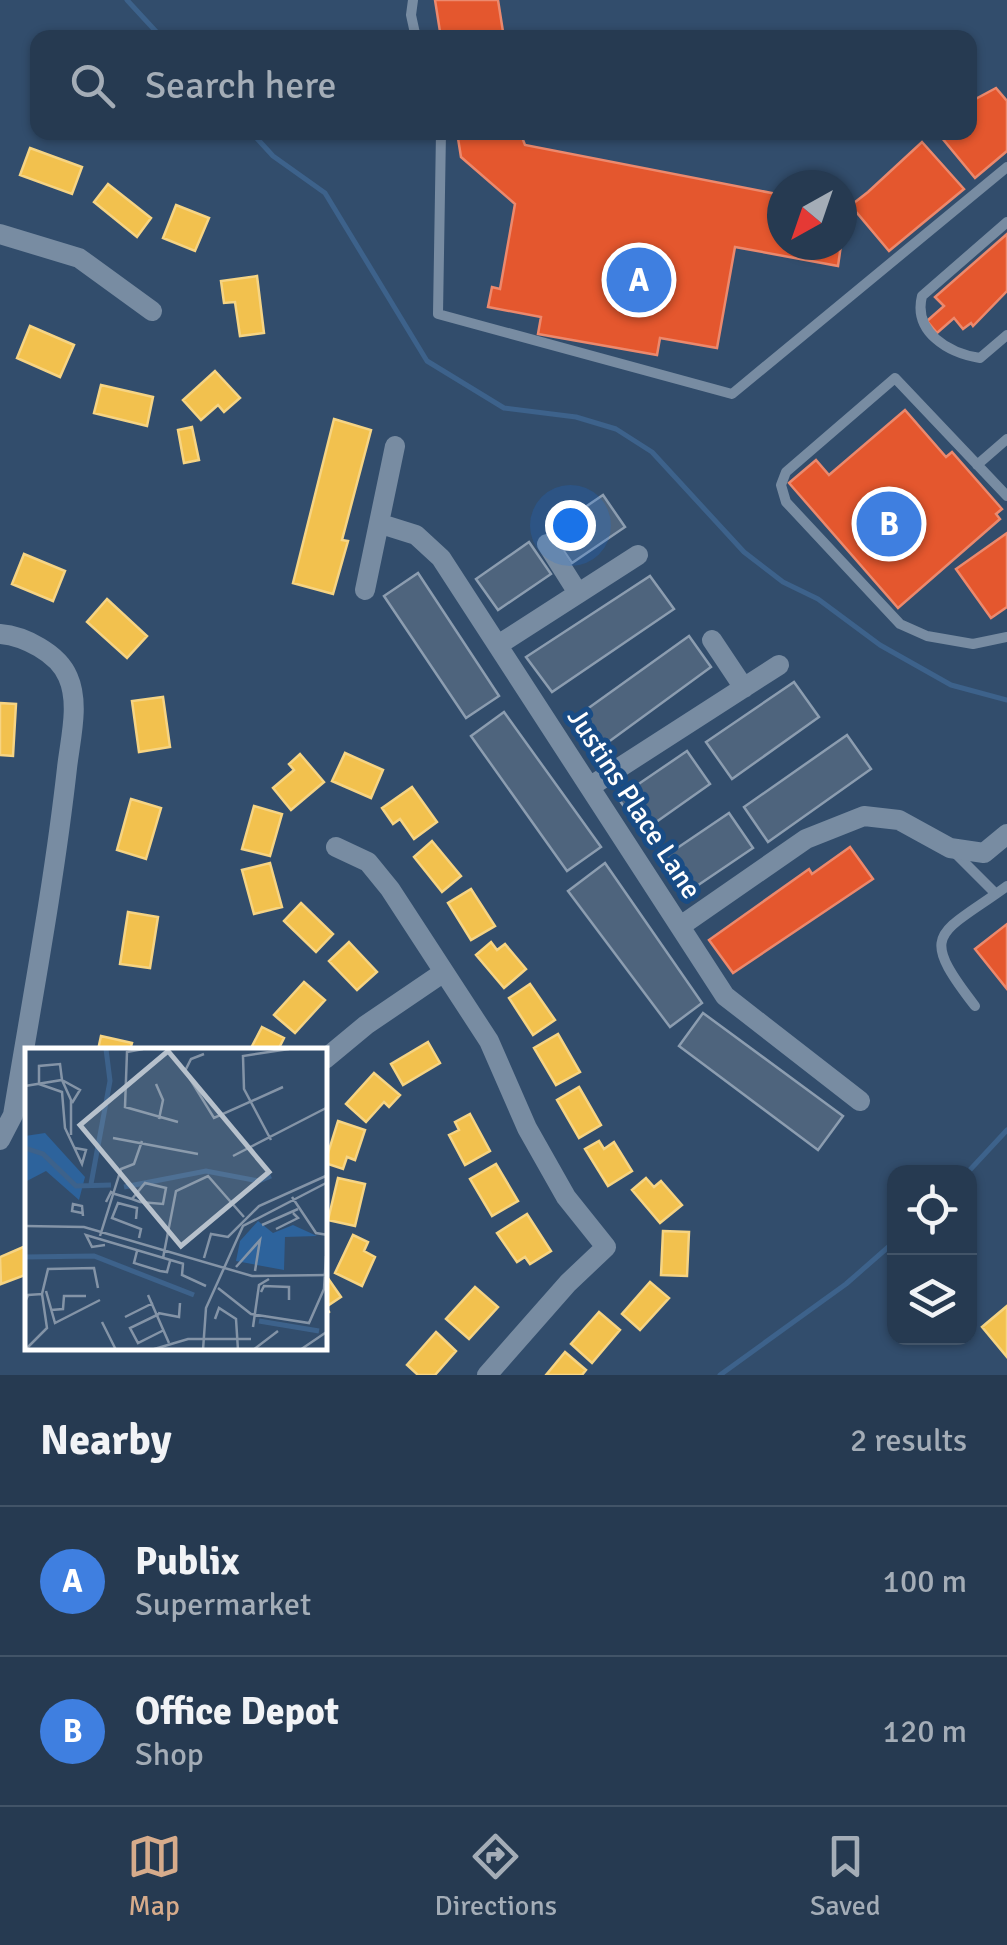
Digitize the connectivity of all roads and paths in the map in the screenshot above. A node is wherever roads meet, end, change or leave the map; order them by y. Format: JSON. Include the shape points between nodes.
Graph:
{"nodes":[{"id":1,"x":413,"y":0,"type":"edge"},
{"id":2,"x":414,"y":30,"type":"edge"},
{"id":3,"x":441,"y":140,"type":"edge"},
{"id":4,"x":1007,"y":167,"type":"edge"},
{"id":5,"x":1007,"y":222,"type":"edge"},
{"id":6,"x":0,"y":234,"type":"edge"},
{"id":7,"x":152,"y":311,"type":"dead end"},
{"id":8,"x":1007,"y":335,"type":"edge"},
{"id":9,"x":1007,"y":439,"type":"edge"},
{"id":10,"x":395,"y":446,"type":"dead end"},
{"id":11,"x":978,"y":465,"type":"junction"},
{"id":12,"x":1007,"y":496,"type":"edge"},
{"id":13,"x":380,"y":524,"type":"junction"},
{"id":14,"x":548,"y":544,"type":"dead end"},
{"id":15,"x":638,"y":555,"type":"dead end"},
{"id":16,"x":364,"y":590,"type":"dead end"},
{"id":17,"x":578,"y":593,"type":"junction"},
{"id":18,"x":0,"y":634,"type":"edge"},
{"id":19,"x":1007,"y":637,"type":"edge"},
{"id":20,"x":712,"y":640,"type":"dead end"},
{"id":21,"x":498,"y":644,"type":"junction"},
{"id":22,"x":779,"y":665,"type":"dead end"},
{"id":23,"x":744,"y":688,"type":"junction"},
{"id":24,"x":591,"y":786,"type":"junction"},
{"id":25,"x":1007,"y":834,"type":"edge"},
{"id":26,"x":336,"y":847,"type":"dead end"},
{"id":27,"x":950,"y":848,"type":"junction"},
{"id":28,"x":1007,"y":886,"type":"edge"},
{"id":29,"x":996,"y":894,"type":"junction"},
{"id":30,"x":682,"y":924,"type":"junction"},
{"id":31,"x":444,"y":972,"type":"junction"},
{"id":32,"x":975,"y":1006,"type":"dead end"},
{"id":33,"x":328,"y":1056,"type":"edge"},
{"id":34,"x":860,"y":1101,"type":"dead end"},
{"id":35,"x":0,"y":1140,"type":"edge"},
{"id":36,"x":487,"y":1375,"type":"edge"}],
"edges":[{"from":1,"to":2,"type":"lane"},
{"from":3,"to":4,"type":"lane","via":[[438,314],[732,394]]},
{"from":5,"to":8,"type":"lane","via":[[922,296],[920,321],[964,356],[980,358]]},
{"from":6,"to":7,"type":"street","via":[[80,258]]},
{"from":9,"to":11,"type":"lane"},
{"from":10,"to":13,"type":"street"},
{"from":11,"to":12,"type":"lane"},
{"from":11,"to":19,"type":"lane","via":[[894,378],[786,472],[781,485],[786,502],[900,624],[973,644]]},
{"from":13,"to":16,"type":"street"},
{"from":13,"to":21,"type":"street","name":"Justins Place Lane","via":[[416,535],[442,558]]},
{"from":14,"to":17,"type":"street"},
{"from":15,"to":17,"type":"street"},
{"from":17,"to":21,"type":"street"},
{"from":18,"to":35,"type":"street","via":[[44,650],[68,675],[74,703],[13,1115]]},
{"from":20,"to":23,"type":"street"},
{"from":21,"to":24,"type":"street","name":"Justins Place Lane"},
{"from":22,"to":23,"type":"street"},
{"from":23,"to":24,"type":"street"},
{"from":24,"to":30,"type":"street","name":"Justins Place Lane"},
{"from":25,"to":27,"type":"street","via":[[984,852]]},
{"from":26,"to":31,"type":"street","via":[[368,862]]},
{"from":27,"to":29,"type":"lane"},
{"from":27,"to":30,"type":"street","via":[[899,820],[864,816],[806,839]]},
{"from":28,"to":29,"type":"lane"},
{"from":29,"to":32,"type":"lane","via":[[948,928],[939,950]]},
{"from":30,"to":34,"type":"street","name":"Justins Place Lane","via":[[725,996]]},
{"from":31,"to":33,"type":"street"},
{"from":31,"to":36,"type":"street","via":[[489,1040],[566,1197],[606,1247]]}]}
